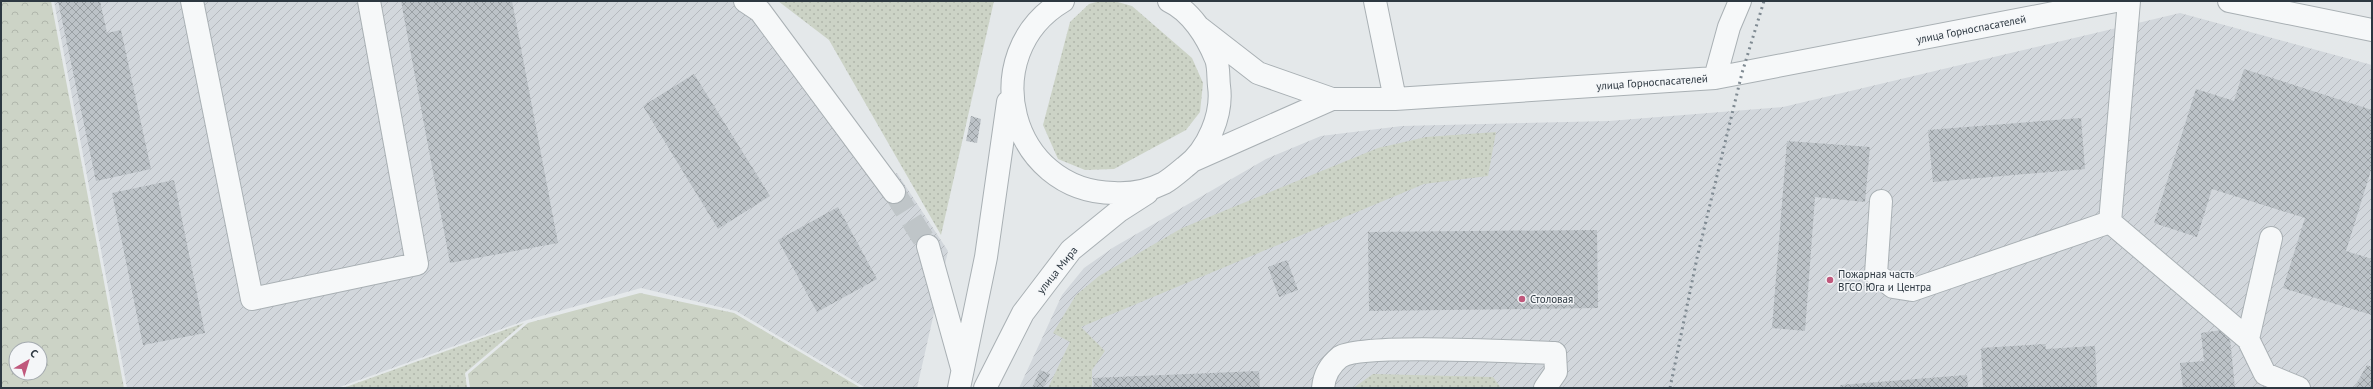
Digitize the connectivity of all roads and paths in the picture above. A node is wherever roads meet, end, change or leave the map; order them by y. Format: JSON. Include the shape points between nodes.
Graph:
{"nodes":[{"id":1,"x":192,"y":1,"type":"edge"},
{"id":2,"x":369,"y":1,"type":"edge"},
{"id":3,"x":745,"y":1,"type":"edge"},
{"id":4,"x":1033,"y":1,"type":"edge"},
{"id":5,"x":1063,"y":1,"type":"edge"},
{"id":6,"x":1375,"y":1,"type":"edge"},
{"id":7,"x":1740,"y":1,"type":"edge"},
{"id":8,"x":2116,"y":1,"type":"edge"},
{"id":9,"x":2129,"y":1,"type":"edge"},
{"id":10,"x":2229,"y":1,"type":"edge"},
{"id":11,"x":1172,"y":2,"type":"edge"},
{"id":12,"x":1200,"y":28,"type":"junction"},
{"id":13,"x":2372,"y":30,"type":"edge"},
{"id":14,"x":1026,"y":36,"type":"junction"},
{"id":15,"x":1013,"y":67,"type":"junction"},
{"id":16,"x":1715,"y":78,"type":"junction"},
{"id":17,"x":1332,"y":99,"type":"junction"},
{"id":18,"x":1395,"y":99,"type":"junction"},
{"id":19,"x":1192,"y":161,"type":"junction"},
{"id":20,"x":1164,"y":183,"type":"junction"},
{"id":21,"x":894,"y":192,"type":"tunnel mouth"},
{"id":22,"x":1881,"y":201,"type":"dead end"},
{"id":23,"x":2110,"y":222,"type":"junction"},
{"id":24,"x":2271,"y":238,"type":"dead end"},
{"id":25,"x":928,"y":246,"type":"tunnel mouth"},
{"id":26,"x":2248,"y":339,"type":"junction"},
{"id":27,"x":961,"y":380,"type":"edge"},
{"id":28,"x":985,"y":388,"type":"edge"},
{"id":29,"x":1323,"y":388,"type":"edge"},
{"id":30,"x":1545,"y":388,"type":"edge"},
{"id":31,"x":2299,"y":388,"type":"edge"}],
"edges":[{"from":1,"to":2,"type":"street","via":[[252,299],[417,264]]},
{"from":3,"to":21,"type":"street","via":[[760,11]]},
{"from":4,"to":14,"type":"street"},
{"from":5,"to":14,"type":"street","via":[[1048,10]]},
{"from":6,"to":18,"type":"street"},
{"from":7,"to":16,"type":"street","via":[[1729,27]]},
{"from":8,"to":16,"type":"street","name":"улица Горноспасателей"},
{"from":9,"to":23,"type":"street"},
{"from":10,"to":13,"type":"street"},
{"from":11,"to":12,"type":"street"},
{"from":12,"to":17,"type":"street","name":"улица Горноспасателей","via":[[1258,73]]},
{"from":12,"to":19,"type":"street","via":[[1216,60],[1220,96],[1212,131]]},
{"from":14,"to":15,"type":"street"},
{"from":15,"to":20,"type":"street","via":[[1012,100],[1020,133],[1039,161],[1066,182],[1098,193],[1132,194]]},
{"from":15,"to":27,"type":"street","via":[[986,257]]},
{"from":16,"to":18,"type":"street","name":"улица Горноспасателей"},
{"from":17,"to":18,"type":"street","name":"улица Горноспасателей"},
{"from":17,"to":19,"type":"street"},
{"from":19,"to":20,"type":"street"},
{"from":20,"to":28,"type":"street","name":"улица Мира","via":[[1118,210],[1071,250],[1023,313]]},
{"from":22,"to":23,"type":"street","via":[[1876,274],[1893,287],[1912,290]]},
{"from":23,"to":26,"type":"street"},
{"from":24,"to":26,"type":"street"},
{"from":25,"to":27,"type":"street"},
{"from":26,"to":31,"type":"street","via":[[2265,374]]},
{"from":29,"to":30,"type":"street","via":[[1324,375],[1341,357],[1374,350],[1556,352],[1556,372]]}]}
